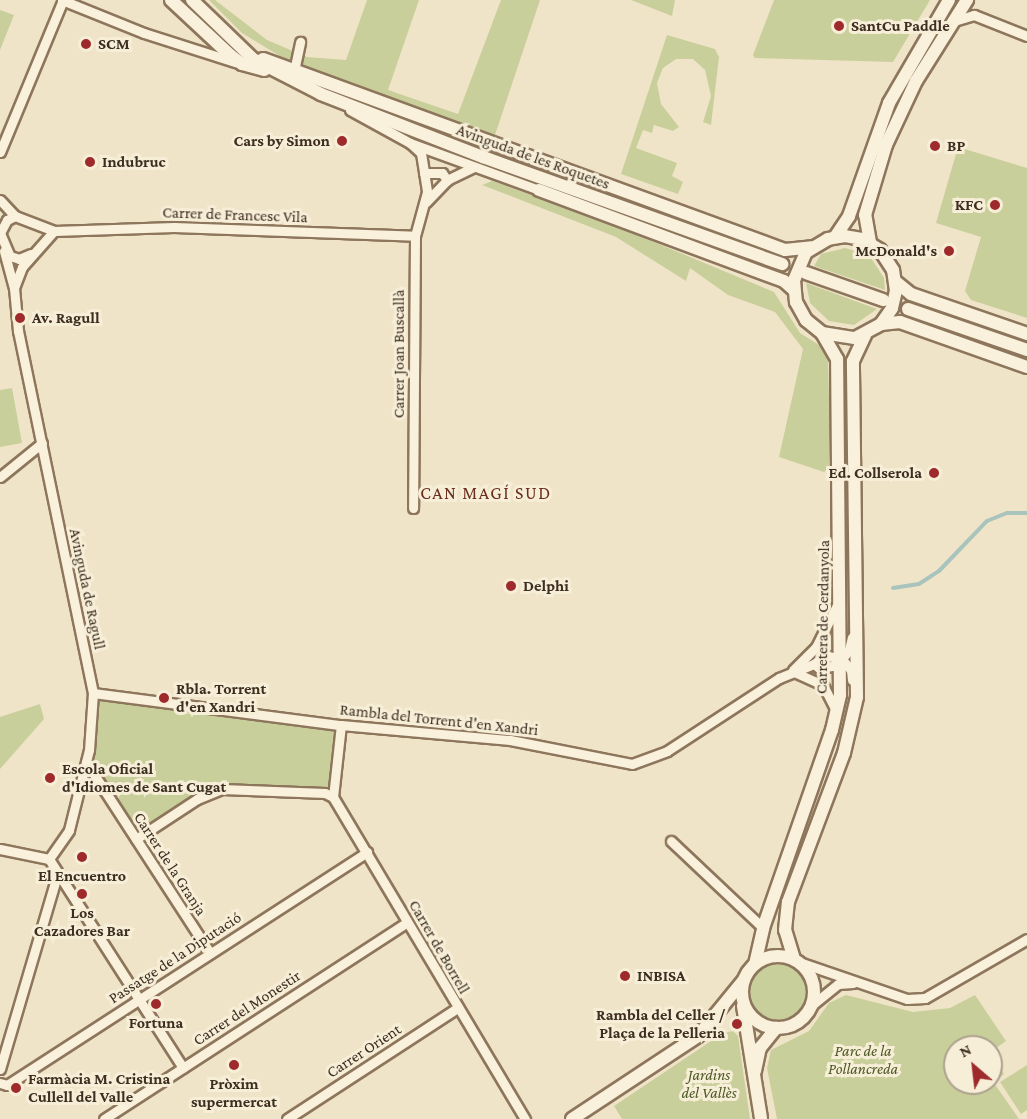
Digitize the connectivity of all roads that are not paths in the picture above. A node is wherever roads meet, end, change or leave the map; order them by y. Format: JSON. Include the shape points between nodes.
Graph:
{"nodes":[{"id":1,"x":62,"y":0,"type":"edge"},
{"id":2,"x":171,"y":0,"type":"edge"},
{"id":3,"x":192,"y":0,"type":"edge"},
{"id":4,"x":949,"y":0,"type":"edge"},
{"id":5,"x":967,"y":0,"type":"edge"},
{"id":6,"x":954,"y":21,"type":"junction"},
{"id":7,"x":1027,"y":36,"type":"edge"},
{"id":8,"x":300,"y":42,"type":"dead end"},
{"id":9,"x":236,"y":45,"type":"junction"},
{"id":10,"x":242,"y":64,"type":"junction"},
{"id":11,"x":294,"y":70,"type":"junction"},
{"id":12,"x":275,"y":73,"type":"junction"},
{"id":13,"x":321,"y":94,"type":"junction"},
{"id":14,"x":410,"y":143,"type":"junction"},
{"id":15,"x":0,"y":152,"type":"edge"},
{"id":16,"x":474,"y":167,"type":"junction"},
{"id":17,"x":424,"y":173,"type":"junction"},
{"id":18,"x":447,"y":180,"type":"junction"},
{"id":19,"x":539,"y":190,"type":"joint"},
{"id":20,"x":0,"y":200,"type":"edge"},
{"id":21,"x":426,"y":202,"type":"junction"},
{"id":22,"x":15,"y":216,"type":"junction"},
{"id":23,"x":31,"y":225,"type":"junction"},
{"id":24,"x":54,"y":231,"type":"junction"},
{"id":25,"x":0,"y":233,"type":"edge"},
{"id":26,"x":414,"y":236,"type":"junction"},
{"id":27,"x":836,"y":237,"type":"junction"},
{"id":28,"x":870,"y":242,"type":"junction"},
{"id":29,"x":2,"y":245,"type":"junction"},
{"id":30,"x":812,"y":247,"type":"junction"},
{"id":31,"x":34,"y":250,"type":"junction"},
{"id":32,"x":782,"y":264,"type":"dead end"},
{"id":33,"x":806,"y":273,"type":"dead end"},
{"id":34,"x":896,"y":282,"type":"junction"},
{"id":35,"x":14,"y":288,"type":"junction"},
{"id":36,"x":794,"y":289,"type":"junction"},
{"id":37,"x":883,"y":300,"type":"dead end"},
{"id":38,"x":908,"y":309,"type":"dead end"},
{"id":39,"x":881,"y":324,"type":"junction"},
{"id":40,"x":822,"y":333,"type":"junction"},
{"id":41,"x":1027,"y":334,"type":"edge"},
{"id":42,"x":865,"y":335,"type":"junction"},
{"id":43,"x":1027,"y":350,"type":"edge"},
{"id":44,"x":1027,"y":367,"type":"edge"},
{"id":45,"x":42,"y":443,"type":"junction"},
{"id":46,"x":0,"y":477,"type":"edge"},
{"id":47,"x":413,"y":508,"type":"dead end"},
{"id":48,"x":841,"y":590,"type":"junction"},
{"id":49,"x":857,"y":591,"type":"junction"},
{"id":50,"x":842,"y":659,"type":"junction"},
{"id":51,"x":792,"y":672,"type":"junction"},
{"id":52,"x":93,"y":693,"type":"junction"},
{"id":53,"x":855,"y":706,"type":"junction"},
{"id":54,"x":836,"y":711,"type":"junction"},
{"id":55,"x":340,"y":725,"type":"junction"},
{"id":56,"x":86,"y":762,"type":"junction"},
{"id":57,"x":329,"y":795,"type":"junction"},
{"id":58,"x":136,"y":839,"type":"junction"},
{"id":59,"x":671,"y":841,"type":"dead end"},
{"id":60,"x":0,"y":849,"type":"edge"},
{"id":61,"x":367,"y":852,"type":"junction"},
{"id":62,"x":49,"y":859,"type":"junction"},
{"id":63,"x":57,"y":875,"type":"junction"},
{"id":64,"x":406,"y":923,"type":"junction"},
{"id":65,"x":763,"y":928,"type":"junction"},
{"id":66,"x":1027,"y":939,"type":"edge"},
{"id":67,"x":210,"y":953,"type":"junction"},
{"id":68,"x":796,"y":960,"type":"junction"},
{"id":69,"x":755,"y":964,"type":"junction"},
{"id":70,"x":744,"y":981,"type":"junction"},
{"id":71,"x":860,"y":983,"type":"junction"},
{"id":72,"x":138,"y":1000,"type":"junction"},
{"id":73,"x":743,"y":1002,"type":"junction"},
{"id":74,"x":812,"y":1005,"type":"junction"},
{"id":75,"x":457,"y":1008,"type":"junction"},
{"id":76,"x":776,"y":1028,"type":"junction"},
{"id":77,"x":183,"y":1068,"type":"junction"},
{"id":78,"x":0,"y":1069,"type":"edge"},
{"id":79,"x":754,"y":1075,"type":"junction"},
{"id":80,"x":0,"y":1083,"type":"edge"},
{"id":81,"x":104,"y":1119,"type":"edge"},
{"id":82,"x":287,"y":1119,"type":"edge"},
{"id":83,"x":525,"y":1119,"type":"edge"},
{"id":84,"x":572,"y":1119,"type":"edge"},
{"id":85,"x":761,"y":1119,"type":"edge"}],
"edges":[{"from":1,"to":10,"type":"street","name":"Avinguda de les Roquetes","via":[[144,33]]},
{"from":1,"to":15,"type":"street"},
{"from":2,"to":10,"type":"main road","name":"Avinguda de les Roquetes"},
{"from":3,"to":9,"type":"main road","name":"Avinguda de les Roquetes"},
{"from":4,"to":27,"type":"main road","via":[[889,103],[849,216]]},
{"from":5,"to":6,"type":"main road"},
{"from":6,"to":7,"type":"street","via":[[974,15]]},
{"from":6,"to":28,"type":"main road","via":[[916,81],[886,146],[865,215]]},
{"from":8,"to":11,"type":"street"},
{"from":9,"to":11,"type":"main road"},
{"from":9,"to":12,"type":"main road","name":"Avinguda de les Roquetes"},
{"from":10,"to":12,"type":"main road","name":"Avinguda de les Roquetes"},
{"from":11,"to":30,"type":"main road","via":[[784,250]]},
{"from":12,"to":13,"type":"main road","name":"Avinguda de les Roquetes"},
{"from":13,"to":14,"type":"street"},
{"from":13,"to":32,"type":"main road","name":"Avinguda de les Roquetes","via":[[483,157]]},
{"from":14,"to":16,"type":"street"},
{"from":14,"to":17,"type":"street","name":"Carrer Joan Buscallà","via":[[421,153]]},
{"from":16,"to":18,"type":"street","name":"Carrer Joan Buscallà"},
{"from":16,"to":19,"type":"street"},
{"from":17,"to":18,"type":"street","via":[[442,173]]},
{"from":17,"to":21,"type":"street","name":"Carrer Joan Buscallà"},
{"from":18,"to":21,"type":"street","name":"Carrer Joan Buscallà"},
{"from":19,"to":36,"type":"main road","via":[[784,281]]},
{"from":20,"to":22,"type":"street"},
{"from":21,"to":26,"type":"street","name":"Carrer Joan Buscallà"},
{"from":22,"to":23,"type":"street"},
{"from":22,"to":25,"type":"street","via":[[7,220]]},
{"from":23,"to":24,"type":"street","name":"Carrer de Francesc Vila"},
{"from":23,"to":31,"type":"street"},
{"from":24,"to":26,"type":"street","name":"Carrer de Francesc Vila","via":[[174,227]]},
{"from":24,"to":31,"type":"street"},
{"from":25,"to":29,"type":"street"},
{"from":26,"to":47,"type":"street","name":"Carrer Joan Buscallà"},
{"from":27,"to":28,"type":"main road"},
{"from":27,"to":30,"type":"main road"},
{"from":28,"to":34,"type":"main road","via":[[885,256]]},
{"from":29,"to":31,"type":"street","via":[[10,256],[19,259]]},
{"from":29,"to":35,"type":"street"},
{"from":30,"to":36,"type":"main road","via":[[799,265]]},
{"from":31,"to":35,"type":"street"},
{"from":33,"to":37,"type":"main road"},
{"from":34,"to":39,"type":"main road","via":[[892,308]]},
{"from":34,"to":41,"type":"main road","via":[[911,294]]},
{"from":35,"to":45,"type":"street","name":"Avinguda de Ragull","via":[[16,320]]},
{"from":36,"to":40,"type":"main road","via":[[801,313]]},
{"from":38,"to":43,"type":"main road"},
{"from":39,"to":42,"type":"main road"},
{"from":39,"to":44,"type":"main road","via":[[900,322]]},
{"from":40,"to":42,"type":"main road","via":[[845,339]]},
{"from":40,"to":48,"type":"main road","name":"Carretera de Cerdanyola","via":[[837,359]]},
{"from":42,"to":49,"type":"main road","name":"Carretera de Cerdanyola","via":[[853,361]]},
{"from":45,"to":46,"type":"street"},
{"from":45,"to":52,"type":"street","name":"Avinguda de Ragull"},
{"from":48,"to":50,"type":"main road","name":"Carretera de Cerdanyola"},
{"from":48,"to":51,"type":"street","name":"Rambla del Torrent d'en Xandri","via":[[830,625]]},
{"from":49,"to":50,"type":"street","via":[[852,599],[852,640]]},
{"from":49,"to":53,"type":"main road","name":"Carretera de Cerdanyola","via":[[859,658]]},
{"from":50,"to":51,"type":"street","name":"Rambla del Torrent d'en Xandri","via":[[837,665],[819,668],[814,664]]},
{"from":50,"to":53,"type":"street","via":[[851,670]]},
{"from":50,"to":54,"type":"main road","name":"Carretera de Cerdanyola"},
{"from":51,"to":54,"type":"street","via":[[823,685]]},
{"from":51,"to":55,"type":"street","name":"Rambla del Torrent d'en Xandri","via":[[667,751],[632,764],[510,740]]},
{"from":52,"to":55,"type":"street","name":"Rambla del Torrent d'en Xandri"},
{"from":52,"to":56,"type":"street","name":"Avinguda de Ragull","via":[[93,726]]},
{"from":53,"to":68,"type":"main road","name":"Carretera de Cerdanyola","via":[[844,753],[788,902],[785,930]]},
{"from":54,"to":65,"type":"main road","name":"Carretera de Cerdanyola"},
{"from":55,"to":57,"type":"street"},
{"from":56,"to":58,"type":"street","name":"Carrer de la Granja"},
{"from":56,"to":62,"type":"street","name":"Avinguda de Ragull","via":[[69,830]]},
{"from":57,"to":58,"type":"street","via":[[222,789],[197,799]]},
{"from":57,"to":61,"type":"street","name":"Carrer de Borrell"},
{"from":58,"to":67,"type":"street","name":"Carrer de la Granja"},
{"from":59,"to":65,"type":"street"},
{"from":60,"to":62,"type":"street"},
{"from":61,"to":64,"type":"street","name":"Carrer de Borrell"},
{"from":61,"to":67,"type":"street","name":"Passatge de la Diputació"},
{"from":62,"to":63,"type":"street"},
{"from":63,"to":72,"type":"street"},
{"from":63,"to":78,"type":"street"},
{"from":64,"to":75,"type":"street","name":"Carrer de Borrell"},
{"from":64,"to":77,"type":"street","name":"Carrer del Monestir"},
{"from":65,"to":69,"type":"main road","name":"Carretera de Cerdanyola"},
{"from":66,"to":71,"type":"street","via":[[925,998],[907,999]]},
{"from":67,"to":72,"type":"street","name":"Passatge de la Diputació"},
{"from":68,"to":69,"type":"main road","via":[[769,957]]},
{"from":68,"to":71,"type":"street"},
{"from":68,"to":74,"type":"main road","via":[[813,981]]},
{"from":69,"to":70,"type":"main road"},
{"from":70,"to":73,"type":"main road"},
{"from":70,"to":84,"type":"main road","via":[[699,1036]]},
{"from":71,"to":74,"type":"street","via":[[838,984]]},
{"from":72,"to":77,"type":"street"},
{"from":72,"to":80,"type":"street","name":"Passatge de la Diputació","via":[[7,1085]]},
{"from":73,"to":76,"type":"main road","via":[[755,1020]]},
{"from":73,"to":79,"type":"main road"},
{"from":74,"to":76,"type":"main road","via":[[798,1023]]},
{"from":75,"to":82,"type":"street","name":"Carrer Orient"},
{"from":75,"to":83,"type":"street","name":"Carrer de Borrell"},
{"from":76,"to":79,"type":"main road","via":[[760,1048]]},
{"from":77,"to":81,"type":"street","name":"Carrer del Monestir"},
{"from":79,"to":85,"type":"main road"}]}
